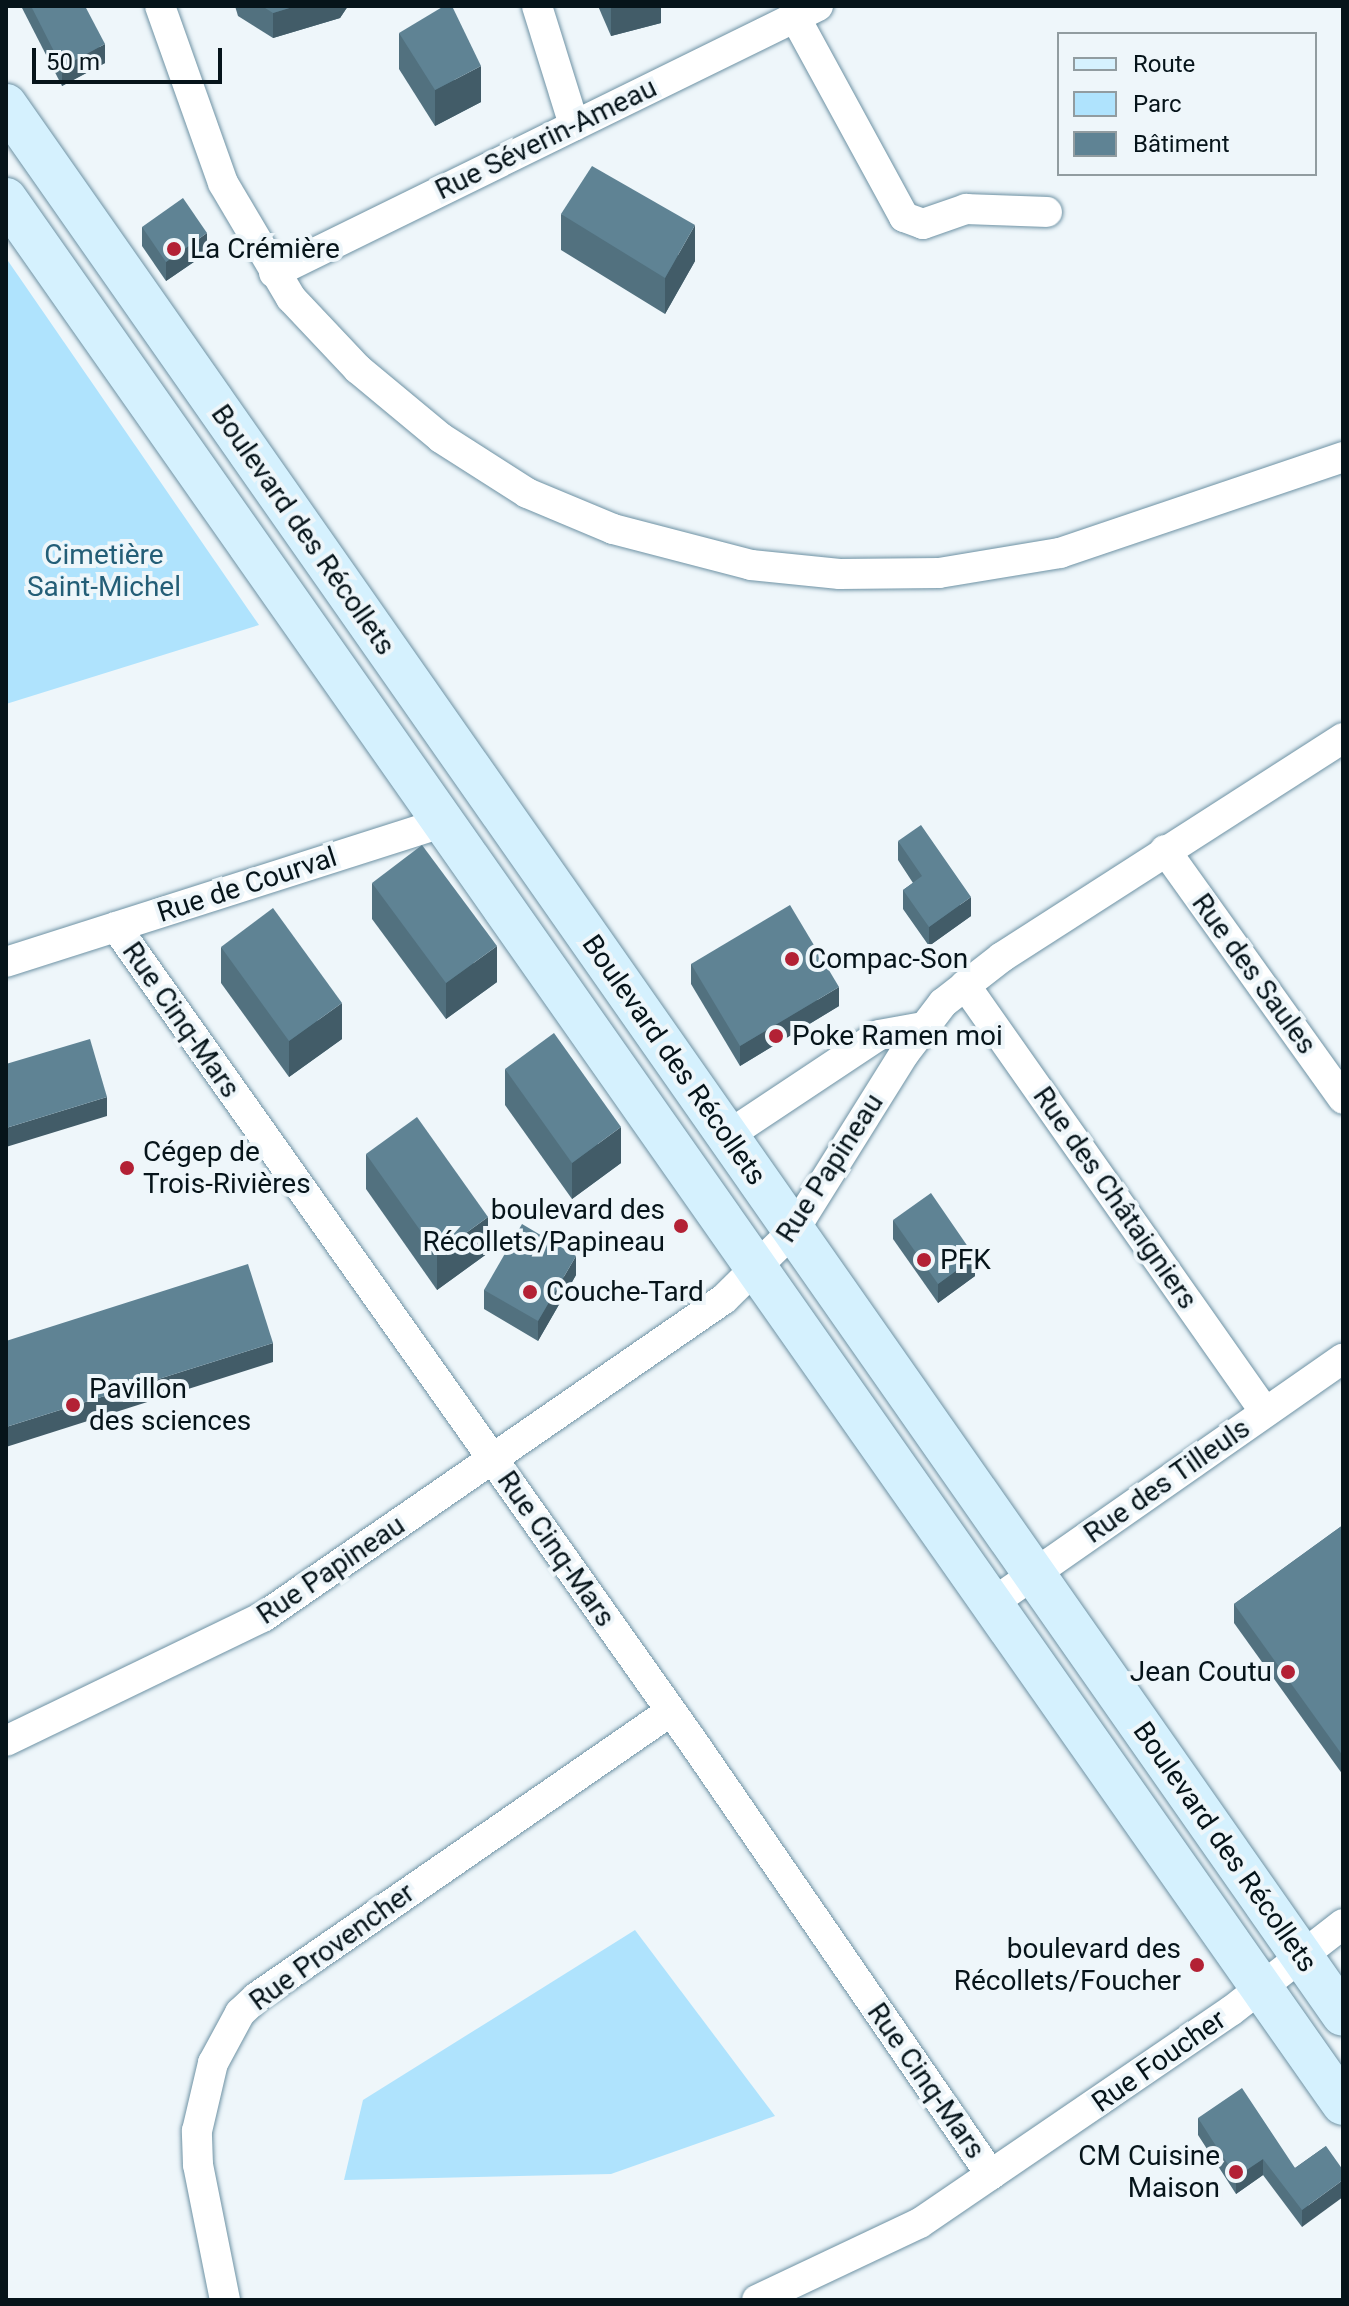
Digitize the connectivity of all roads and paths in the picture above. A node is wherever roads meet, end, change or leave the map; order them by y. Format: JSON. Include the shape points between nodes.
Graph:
{"nodes":[{"id":1,"x":160,"y":6,"type":"edge"},
{"id":2,"x":537,"y":6,"type":"edge"},
{"id":3,"x":806,"y":11,"type":"edge"},
{"id":4,"x":6,"y":105,"type":"edge"},
{"id":5,"x":574,"y":125,"type":"junction"},
{"id":6,"x":6,"y":199,"type":"edge"},
{"id":7,"x":1047,"y":212,"type":"dead end"},
{"id":8,"x":274,"y":273,"type":"junction"},
{"id":9,"x":1343,"y":457,"type":"edge"},
{"id":10,"x":1343,"y":738,"type":"edge"},
{"id":11,"x":441,"y":823,"type":"junction"},
{"id":12,"x":1165,"y":850,"type":"junction"},
{"id":13,"x":116,"y":927,"type":"junction"},
{"id":14,"x":6,"y":962,"type":"edge"},
{"id":15,"x":965,"y":985,"type":"junction"},
{"id":16,"x":923,"y":1027,"type":"junction"},
{"id":17,"x":1343,"y":1099,"type":"edge"},
{"id":18,"x":727,"y":1136,"type":"junction"},
{"id":19,"x":794,"y":1230,"type":"junction"},
{"id":20,"x":757,"y":1271,"type":"junction"},
{"id":21,"x":1343,"y":1358,"type":"edge"},
{"id":22,"x":1265,"y":1412,"type":"junction"},
{"id":23,"x":492,"y":1459,"type":"junction"},
{"id":24,"x":1034,"y":1574,"type":"junction"},
{"id":25,"x":991,"y":1604,"type":"junction"},
{"id":26,"x":671,"y":1711,"type":"junction"},
{"id":27,"x":6,"y":1741,"type":"edge"},
{"id":28,"x":1343,"y":1924,"type":"edge"},
{"id":29,"x":1300,"y":1954,"type":"junction"},
{"id":30,"x":1261,"y":1987,"type":"junction"},
{"id":31,"x":1343,"y":2015,"type":"edge"},
{"id":32,"x":1343,"y":2104,"type":"edge"},
{"id":33,"x":991,"y":2175,"type":"junction"},
{"id":34,"x":225,"y":2300,"type":"edge"},
{"id":35,"x":757,"y":2300,"type":"edge"}],
"edges":[{"from":1,"to":8,"type":"street","via":[[220,177]]},
{"from":2,"to":5,"type":"street"},
{"from":3,"to":5,"type":"street","name":"Rue Séverin-Ameau"},
{"from":3,"to":7,"type":"street","via":[[904,217],[923,224],[966,209]]},
{"from":4,"to":18,"type":"main road","name":"Boulevard des Récollets"},
{"from":5,"to":8,"type":"street","name":"Rue Séverin-Ameau"},
{"from":6,"to":11,"type":"main road","name":"Boulevard des Récollets"},
{"from":8,"to":9,"type":"street","via":[[358,369],[417,421],[486,469],[613,529],[725,561],[907,576],[993,567],[1086,545]]},
{"from":10,"to":12,"type":"street","name":"Rue Papineau"},
{"from":11,"to":13,"type":"street","name":"Rue de Courval"},
{"from":11,"to":20,"type":"main road","name":"Boulevard des Récollets"},
{"from":12,"to":15,"type":"street","name":"Rue Papineau"},
{"from":12,"to":17,"type":"street","name":"Rue des Saules"},
{"from":13,"to":14,"type":"street","name":"Rue de Courval"},
{"from":13,"to":23,"type":"street","name":"Rue Cinq-Mars"},
{"from":15,"to":16,"type":"street","name":"Rue Papineau"},
{"from":15,"to":22,"type":"street","name":"Rue des Châtaigniers"},
{"from":16,"to":18,"type":"street","via":[[879,1035]]},
{"from":16,"to":19,"type":"street","name":"Rue Papineau"},
{"from":18,"to":19,"type":"main road","name":"Boulevard des Récollets"},
{"from":19,"to":20,"type":"street","name":"Rue Papineau"},
{"from":19,"to":24,"type":"main road","name":"Boulevard des Récollets"},
{"from":20,"to":23,"type":"street","name":"Rue Papineau"},
{"from":20,"to":25,"type":"main road","name":"Boulevard des Récollets"},
{"from":21,"to":22,"type":"street","name":"Rue des Tilleuls"},
{"from":22,"to":24,"type":"street","name":"Rue des Tilleuls"},
{"from":23,"to":26,"type":"street","name":"Rue Cinq-Mars"},
{"from":23,"to":27,"type":"street","name":"Rue Papineau","via":[[248,1626]]},
{"from":24,"to":25,"type":"street","name":"Rue des Tilleuls"},
{"from":24,"to":29,"type":"main road","name":"Boulevard des Récollets"},
{"from":25,"to":30,"type":"main road","name":"Boulevard des Récollets"},
{"from":26,"to":33,"type":"street","name":"Rue Cinq-Mars"},
{"from":26,"to":34,"type":"street","name":"Rue Provencher","via":[[240,2013],[213,2063],[197,2131],[198,2165]]},
{"from":28,"to":29,"type":"street","name":"Rue Foucher"},
{"from":29,"to":30,"type":"street","name":"Rue Foucher"},
{"from":29,"to":31,"type":"main road","name":"Boulevard des Récollets"},
{"from":30,"to":32,"type":"main road","name":"Boulevard des Récollets"},
{"from":30,"to":33,"type":"street","name":"Rue Foucher"},
{"from":33,"to":35,"type":"street","name":"Rue Foucher","via":[[884,2243]]}]}
